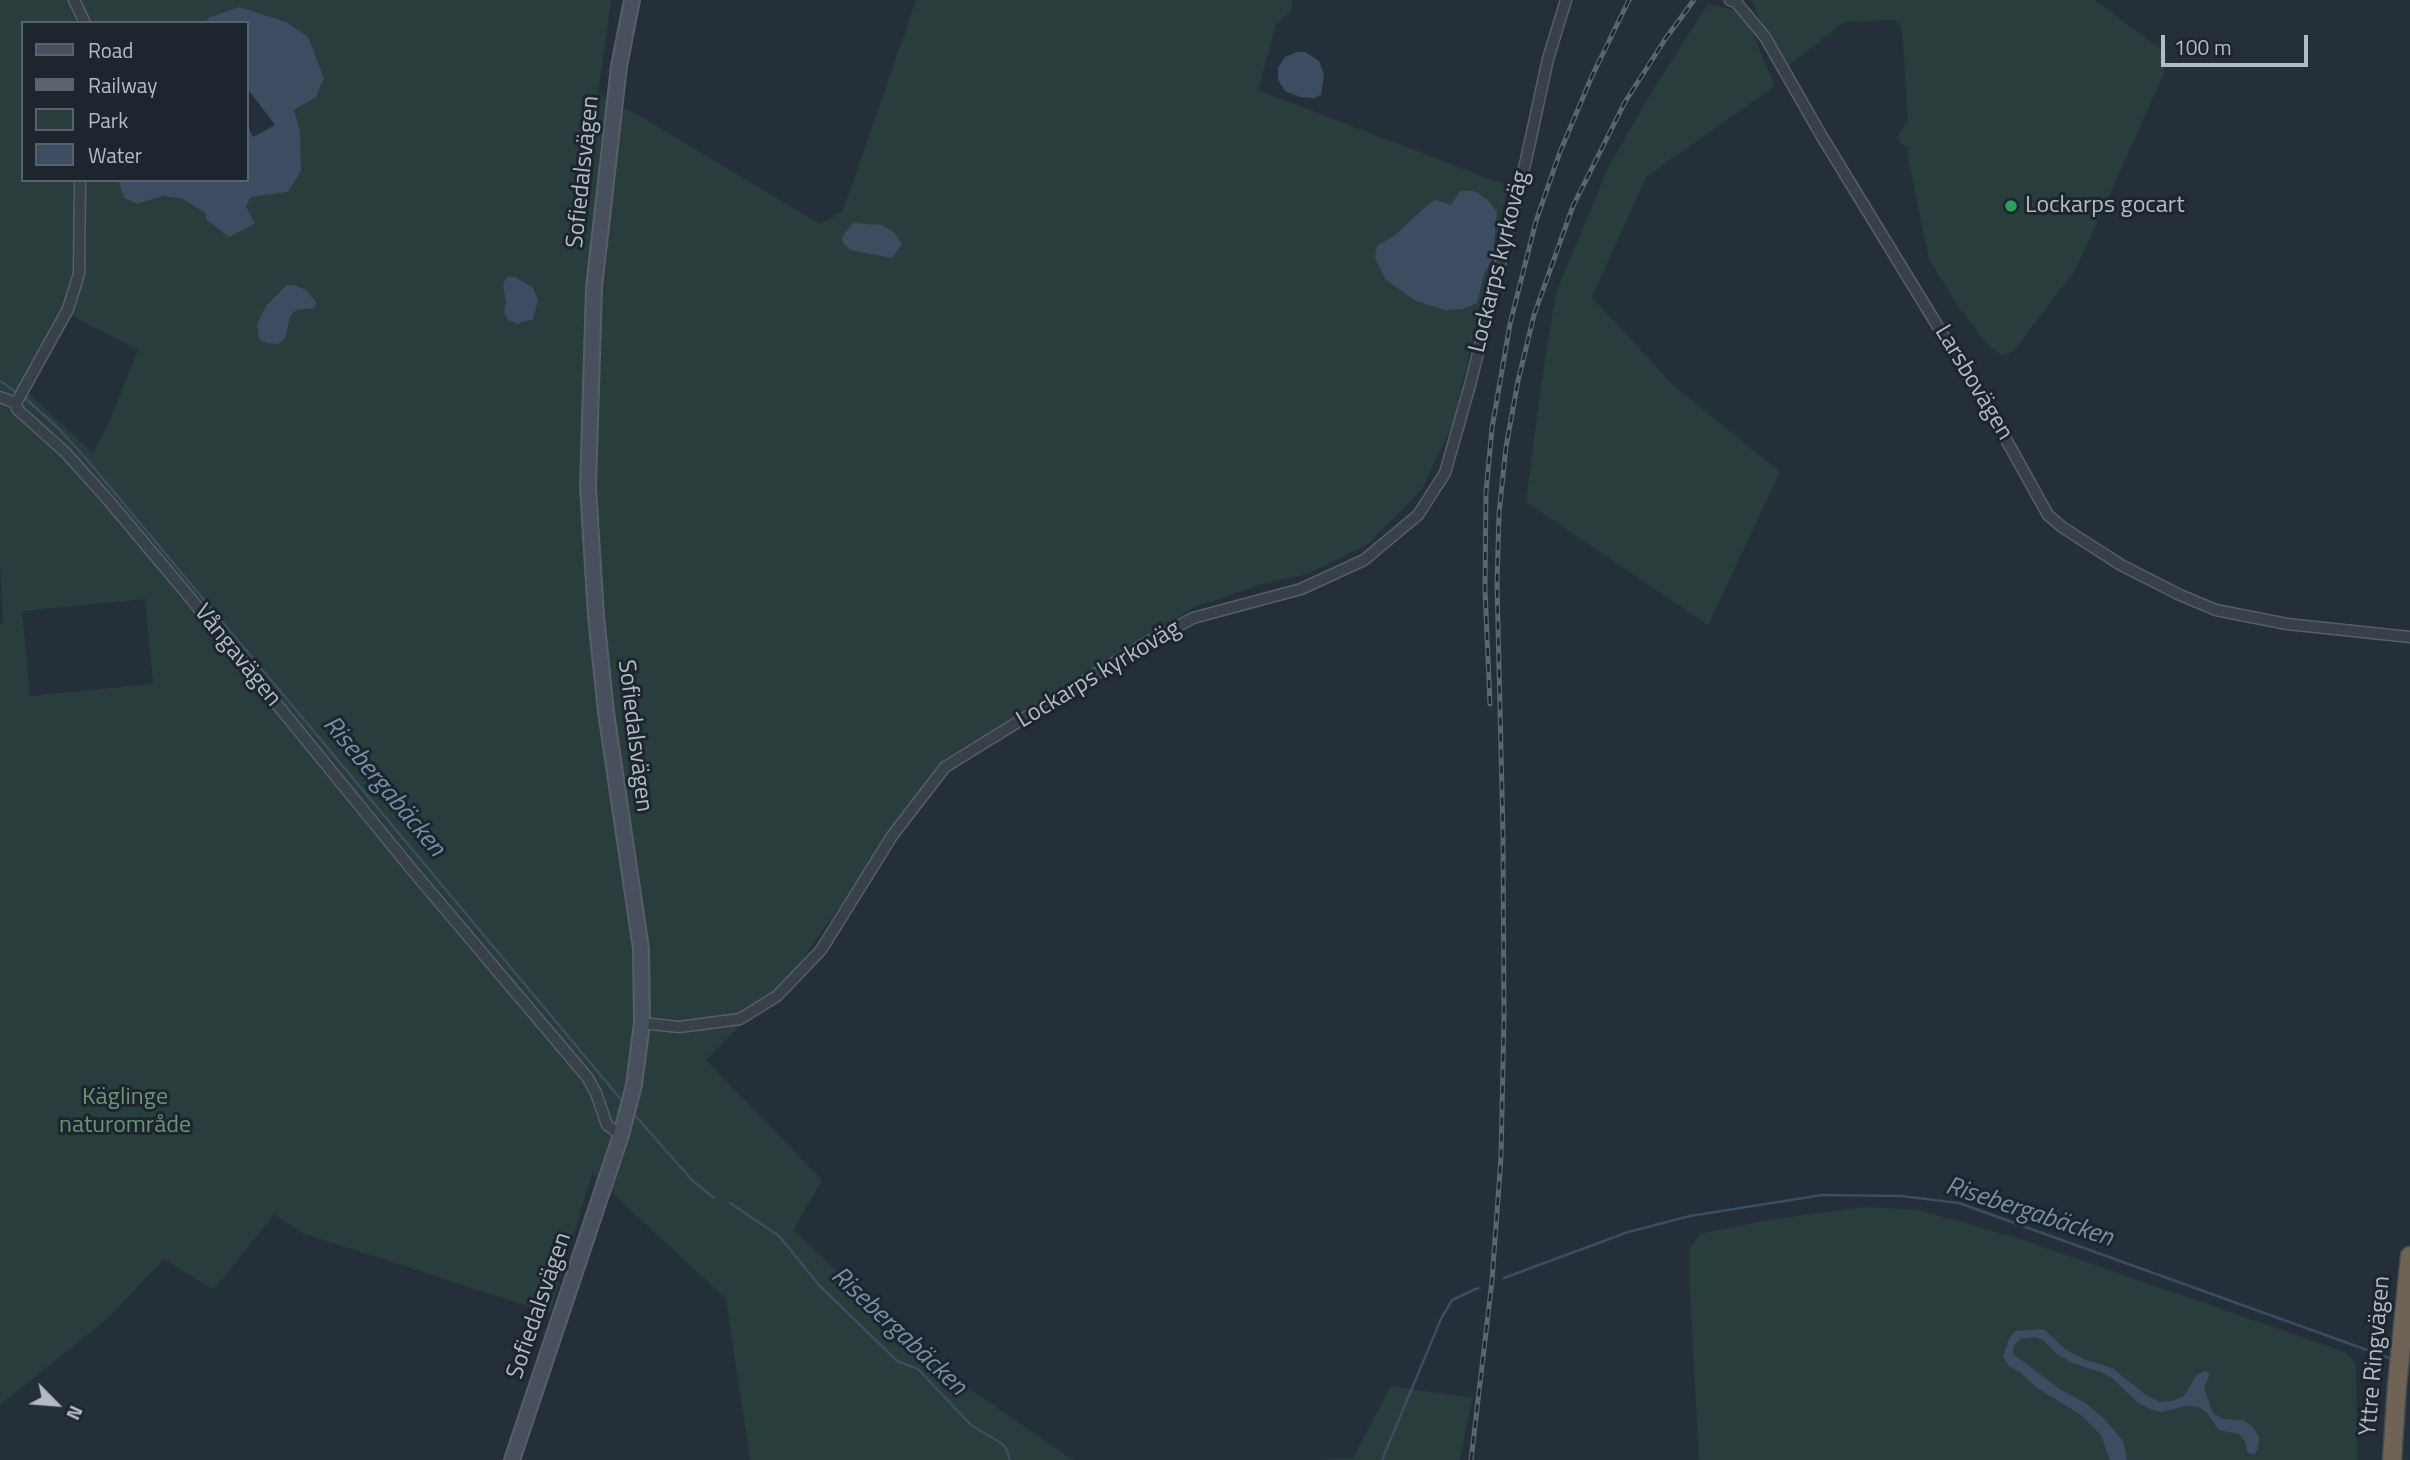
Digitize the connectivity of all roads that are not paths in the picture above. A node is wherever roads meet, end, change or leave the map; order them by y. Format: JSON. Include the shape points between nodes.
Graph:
{"nodes":[{"id":1,"x":74,"y":0,"type":"edge"},
{"id":2,"x":632,"y":0,"type":"edge"},
{"id":3,"x":1566,"y":0,"type":"edge"},
{"id":4,"x":1735,"y":1,"type":"edge"},
{"id":5,"x":84,"y":21,"type":"edge"},
{"id":6,"x":80,"y":182,"type":"edge"},
{"id":7,"x":0,"y":397,"type":"edge"},
{"id":8,"x":16,"y":403,"type":"junction"},
{"id":9,"x":2410,"y":637,"type":"edge"},
{"id":10,"x":642,"y":1023,"type":"junction"},
{"id":11,"x":622,"y":1131,"type":"junction"},
{"id":12,"x":2410,"y":1256,"type":"edge"},
{"id":13,"x":512,"y":1460,"type":"edge"},
{"id":14,"x":2392,"y":1460,"type":"edge"}],
"edges":[{"from":1,"to":5,"type":"street"},
{"from":2,"to":10,"type":"main road","name":"Sofiedalsvägen","via":[[619,66],[594,288],[588,487],[606,712],[641,949]]},
{"from":3,"to":10,"type":"street","name":"Lockarps kyrkoväg","via":[[1445,473],[1419,515],[1364,560],[1301,589],[1193,618],[945,767],[892,836],[821,950],[777,996],[740,1019],[679,1027]]},
{"from":4,"to":9,"type":"street","name":"Larsbovägen","via":[[1765,37],[2048,515],[2120,565],[2216,610],[2255,620]]},
{"from":6,"to":8,"type":"street","via":[[79,274],[68,310]]},
{"from":7,"to":8,"type":"street"},
{"from":8,"to":11,"type":"street","name":"Vångavägen","via":[[22,415],[65,452],[109,501],[587,1077],[607,1125]]},
{"from":10,"to":11,"type":"main road","name":"Sofiedalsvägen"},
{"from":11,"to":13,"type":"main road","name":"Sofiedalsvägen"},
{"from":12,"to":14,"type":"highway","name":"Yttre Ringvägen"}]}
